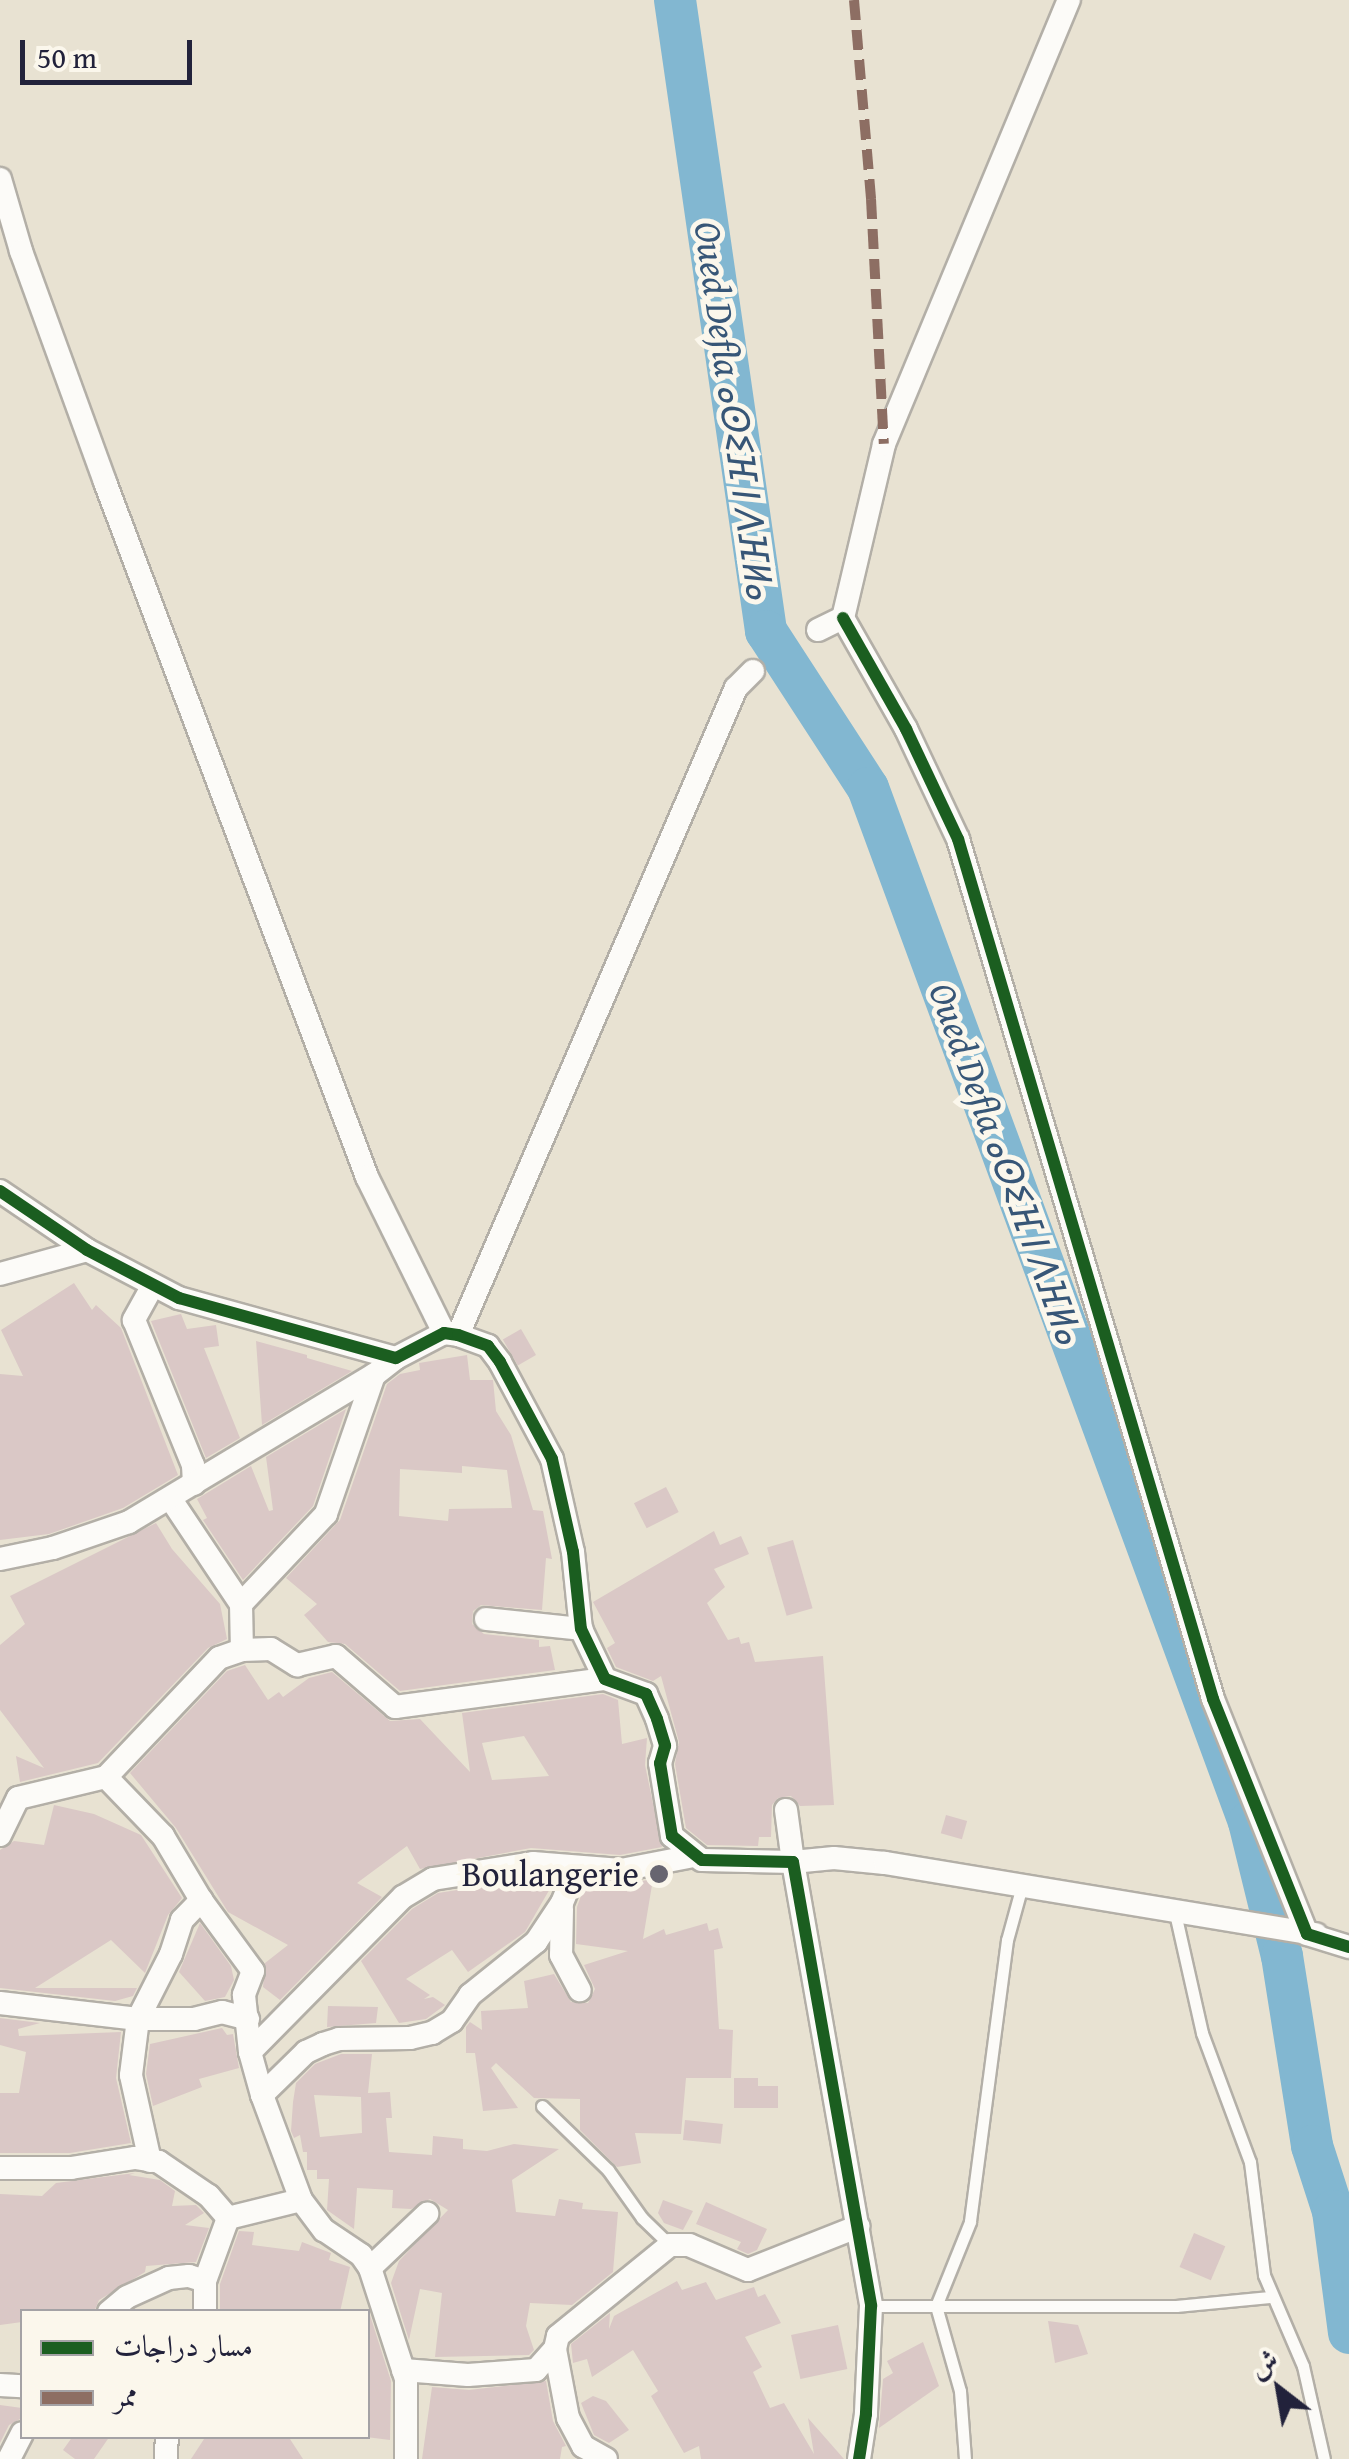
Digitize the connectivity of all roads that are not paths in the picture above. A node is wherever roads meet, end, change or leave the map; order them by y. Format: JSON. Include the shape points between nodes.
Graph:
{"nodes":[{"id":1,"x":1069,"y":0,"type":"edge"},
{"id":2,"x":0,"y":178,"type":"edge"},
{"id":3,"x":843,"y":618,"type":"junction"},
{"id":4,"x":818,"y":630,"type":"dead end"},
{"id":5,"x":752,"y":671,"type":"dead end"},
{"id":6,"x":0,"y":1191,"type":"edge"},
{"id":7,"x":87,"y":1250,"type":"junction"},
{"id":8,"x":0,"y":1274,"type":"edge"},
{"id":9,"x":152,"y":1288,"type":"junction"},
{"id":10,"x":451,"y":1334,"type":"junction"},
{"id":11,"x":396,"y":1358,"type":"junction"},
{"id":12,"x":374,"y":1375,"type":"junction"},
{"id":13,"x":194,"y":1484,"type":"junction"},
{"id":14,"x":172,"y":1500,"type":"junction"},
{"id":15,"x":0,"y":1559,"type":"edge"},
{"id":16,"x":241,"y":1604,"type":"junction"},
{"id":17,"x":486,"y":1619,"type":"dead end"},
{"id":18,"x":581,"y":1629,"type":"junction"},
{"id":19,"x":242,"y":1650,"type":"junction"},
{"id":20,"x":605,"y":1679,"type":"junction"},
{"id":21,"x":106,"y":1777,"type":"junction"},
{"id":22,"x":786,"y":1810,"type":"dead end"},
{"id":23,"x":0,"y":1835,"type":"edge"},
{"id":24,"x":694,"y":1856,"type":"junction"},
{"id":25,"x":792,"y":1862,"type":"junction"},
{"id":26,"x":576,"y":1868,"type":"junction"},
{"id":27,"x":1022,"y":1882,"type":"junction"},
{"id":28,"x":202,"y":1900,"type":"junction"},
{"id":29,"x":562,"y":1903,"type":"junction"},
{"id":30,"x":1183,"y":1914,"type":"junction"},
{"id":31,"x":1349,"y":1930,"type":"edge"},
{"id":32,"x":1306,"y":1934,"type":"junction"},
{"id":33,"x":1349,"y":1946,"type":"edge"},
{"id":34,"x":580,"y":1990,"type":"dead end"},
{"id":35,"x":0,"y":2003,"type":"edge"},
{"id":36,"x":138,"y":2019,"type":"junction"},
{"id":37,"x":248,"y":2019,"type":"junction"},
{"id":38,"x":250,"y":2052,"type":"junction"},
{"id":39,"x":262,"y":2095,"type":"junction"},
{"id":40,"x":542,"y":2106,"type":"dead end"},
{"id":41,"x":150,"y":2161,"type":"junction"},
{"id":42,"x":0,"y":2168,"type":"edge"},
{"id":43,"x":301,"y":2200,"type":"junction"},
{"id":44,"x":427,"y":2214,"type":"dead end"},
{"id":45,"x":228,"y":2218,"type":"junction"},
{"id":46,"x":859,"y":2226,"type":"junction"},
{"id":47,"x":670,"y":2245,"type":"junction"},
{"id":48,"x":370,"y":2268,"type":"junction"},
{"id":49,"x":205,"y":2281,"type":"junction"},
{"id":50,"x":1270,"y":2296,"type":"junction"},
{"id":51,"x":870,"y":2306,"type":"junction"},
{"id":52,"x":936,"y":2306,"type":"junction"},
{"id":53,"x":113,"y":2309,"type":"edge"},
{"id":54,"x":205,"y":2309,"type":"edge"},
{"id":55,"x":555,"y":2349,"type":"junction"},
{"id":56,"x":403,"y":2370,"type":"junction"},
{"id":57,"x":406,"y":2459,"type":"edge"},
{"id":58,"x":606,"y":2459,"type":"edge"},
{"id":59,"x":859,"y":2459,"type":"edge"},
{"id":60,"x":965,"y":2459,"type":"edge"},
{"id":61,"x":1324,"y":2459,"type":"edge"}],
"edges":[{"from":1,"to":3,"type":"street","via":[[884,444]]},
{"from":2,"to":10,"type":"street","via":[[105,482],[367,1177]]},
{"from":3,"to":4,"type":"street"},
{"from":3,"to":32,"type":"street","via":[[958,839],[1213,1698]]},
{"from":5,"to":10,"type":"street","via":[[736,688]]},
{"from":6,"to":7,"type":"street"},
{"from":7,"to":8,"type":"street"},
{"from":7,"to":9,"type":"street"},
{"from":9,"to":11,"type":"street"},
{"from":9,"to":13,"type":"street","via":[[134,1320],[193,1465]]},
{"from":10,"to":11,"type":"street"},
{"from":10,"to":18,"type":"street","via":[[488,1346],[552,1458]]},
{"from":11,"to":12,"type":"street"},
{"from":12,"to":13,"type":"street"},
{"from":12,"to":16,"type":"street","via":[[326,1514]]},
{"from":13,"to":14,"type":"street"},
{"from":14,"to":15,"type":"street","via":[[83,1538]]},
{"from":14,"to":16,"type":"street"},
{"from":16,"to":19,"type":"street"},
{"from":17,"to":18,"type":"street"},
{"from":18,"to":20,"type":"street"},
{"from":19,"to":20,"type":"street","via":[[271,1649],[296,1665],[336,1656],[394,1707]]},
{"from":19,"to":21,"type":"street","via":[[218,1658]]},
{"from":20,"to":24,"type":"street","via":[[646,1694],[665,1746],[660,1763],[672,1836]]},
{"from":21,"to":23,"type":"street","via":[[18,1798]]},
{"from":21,"to":28,"type":"street","via":[[163,1836]]},
{"from":22,"to":25,"type":"street"},
{"from":24,"to":25,"type":"street"},
{"from":24,"to":26,"type":"street","via":[[621,1870]]},
{"from":25,"to":27,"type":"street","via":[[886,1862]]},
{"from":25,"to":46,"type":"street"},
{"from":26,"to":29,"type":"street"},
{"from":26,"to":38,"type":"street","via":[[533,1863],[434,1879],[403,1897]]},
{"from":27,"to":30,"type":"street"},
{"from":27,"to":52,"type":"lane","via":[[1007,1940],[970,2222]]},
{"from":28,"to":36,"type":"street","via":[[182,1920]]},
{"from":28,"to":37,"type":"street","via":[[253,1971],[244,1995]]},
{"from":29,"to":34,"type":"street","via":[[561,1954]]},
{"from":29,"to":39,"type":"street","via":[[536,1942],[470,1995],[452,2021],[410,2038],[323,2044]]},
{"from":30,"to":32,"type":"street"},
{"from":30,"to":50,"type":"lane","via":[[1202,2033],[1250,2162]]},
{"from":31,"to":32,"type":"street"},
{"from":32,"to":33,"type":"street"},
{"from":35,"to":36,"type":"street"},
{"from":36,"to":37,"type":"street","via":[[194,2020],[222,2012]]},
{"from":36,"to":41,"type":"street","via":[[132,2075]]},
{"from":37,"to":38,"type":"street"},
{"from":38,"to":39,"type":"street"},
{"from":39,"to":43,"type":"street"},
{"from":40,"to":47,"type":"lane","via":[[608,2170]]},
{"from":41,"to":42,"type":"street"},
{"from":41,"to":45,"type":"street","via":[[209,2196]]},
{"from":43,"to":45,"type":"street"},
{"from":43,"to":48,"type":"street","via":[[324,2230],[361,2254]]},
{"from":44,"to":48,"type":"street"},
{"from":45,"to":49,"type":"street"},
{"from":46,"to":47,"type":"street","via":[[748,2270],[689,2245]]},
{"from":46,"to":51,"type":"street"},
{"from":47,"to":55,"type":"street","via":[[558,2336]]},
{"from":48,"to":56,"type":"street"},
{"from":49,"to":53,"type":"street","via":[[169,2278]]},
{"from":49,"to":54,"type":"street"},
{"from":50,"to":52,"type":"lane","via":[[1176,2306]]},
{"from":50,"to":61,"type":"lane","via":[[1303,2366]]},
{"from":51,"to":52,"type":"lane"},
{"from":51,"to":59,"type":"street"},
{"from":52,"to":60,"type":"lane","via":[[960,2391]]},
{"from":55,"to":56,"type":"street","via":[[536,2370]]},
{"from":55,"to":58,"type":"street","via":[[568,2418],[584,2446]]},
{"from":56,"to":57,"type":"street","via":[[409,2398]]}]}
